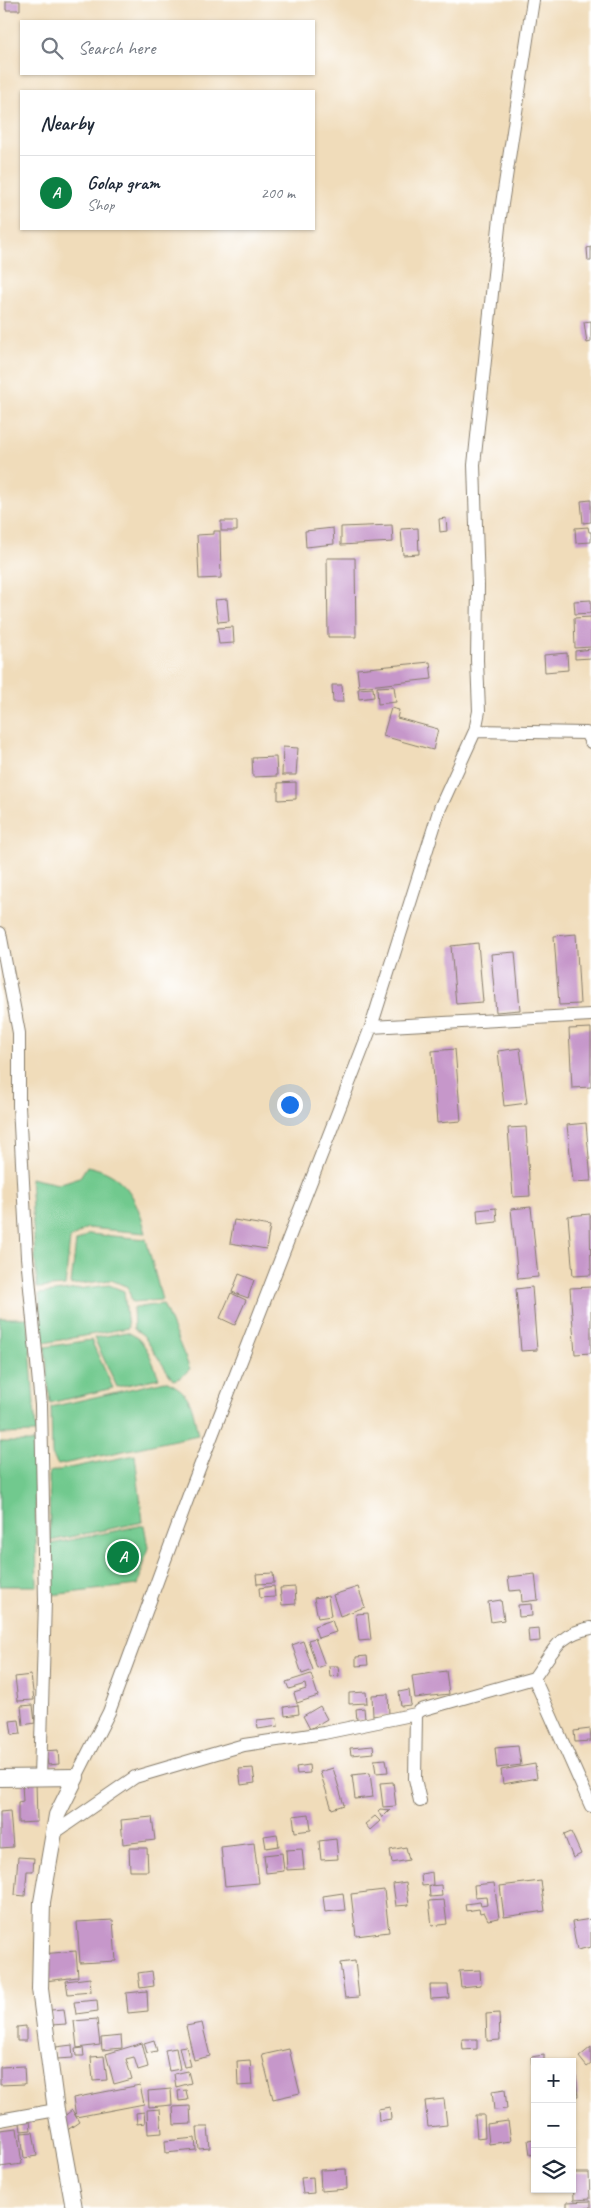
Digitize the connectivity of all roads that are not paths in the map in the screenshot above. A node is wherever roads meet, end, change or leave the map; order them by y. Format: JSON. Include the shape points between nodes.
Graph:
{"nodes":[{"id":1,"x":532,"y":0,"type":"edge"},
{"id":2,"x":475,"y":731,"type":"junction"},
{"id":3,"x":589,"y":736,"type":"edge"},
{"id":4,"x":0,"y":933,"type":"edge"},
{"id":5,"x":591,"y":1015,"type":"edge"},
{"id":6,"x":371,"y":1027,"type":"junction"},
{"id":7,"x":591,"y":1628,"type":"edge"},
{"id":8,"x":534,"y":1678,"type":"junction"},
{"id":9,"x":416,"y":1714,"type":"junction"},
{"id":10,"x":76,"y":1777,"type":"junction"},
{"id":11,"x":0,"y":1778,"type":"edge"},
{"id":12,"x":40,"y":1778,"type":"junction"},
{"id":13,"x":420,"y":1800,"type":"dead end"},
{"id":14,"x":591,"y":1806,"type":"edge"},
{"id":15,"x":54,"y":1833,"type":"junction"},
{"id":16,"x":56,"y":2110,"type":"junction"},
{"id":17,"x":0,"y":2120,"type":"edge"},
{"id":18,"x":74,"y":2208,"type":"edge"}],
"edges":[{"from":1,"to":2,"type":"street","via":[[500,217],[474,465],[479,711]]},
{"from":2,"to":3,"type":"street"},
{"from":2,"to":6,"type":"street","via":[[440,808]]},
{"from":4,"to":12,"type":"street","via":[[19,1032],[19,1106],[27,1257],[41,1406],[45,1600]]},
{"from":5,"to":6,"type":"street"},
{"from":6,"to":10,"type":"street","via":[[190,1492],[109,1712]]},
{"from":7,"to":8,"type":"street","via":[[564,1636]]},
{"from":8,"to":9,"type":"street"},
{"from":8,"to":14,"type":"street"},
{"from":9,"to":13,"type":"street","via":[[415,1778]]},
{"from":9,"to":15,"type":"street","via":[[244,1745],[135,1777]]},
{"from":10,"to":12,"type":"street"},
{"from":10,"to":15,"type":"street","via":[[57,1815]]},
{"from":11,"to":12,"type":"street"},
{"from":15,"to":16,"type":"street","via":[[42,1902],[40,1989]]},
{"from":16,"to":17,"type":"street"},
{"from":16,"to":18,"type":"street"}]}
